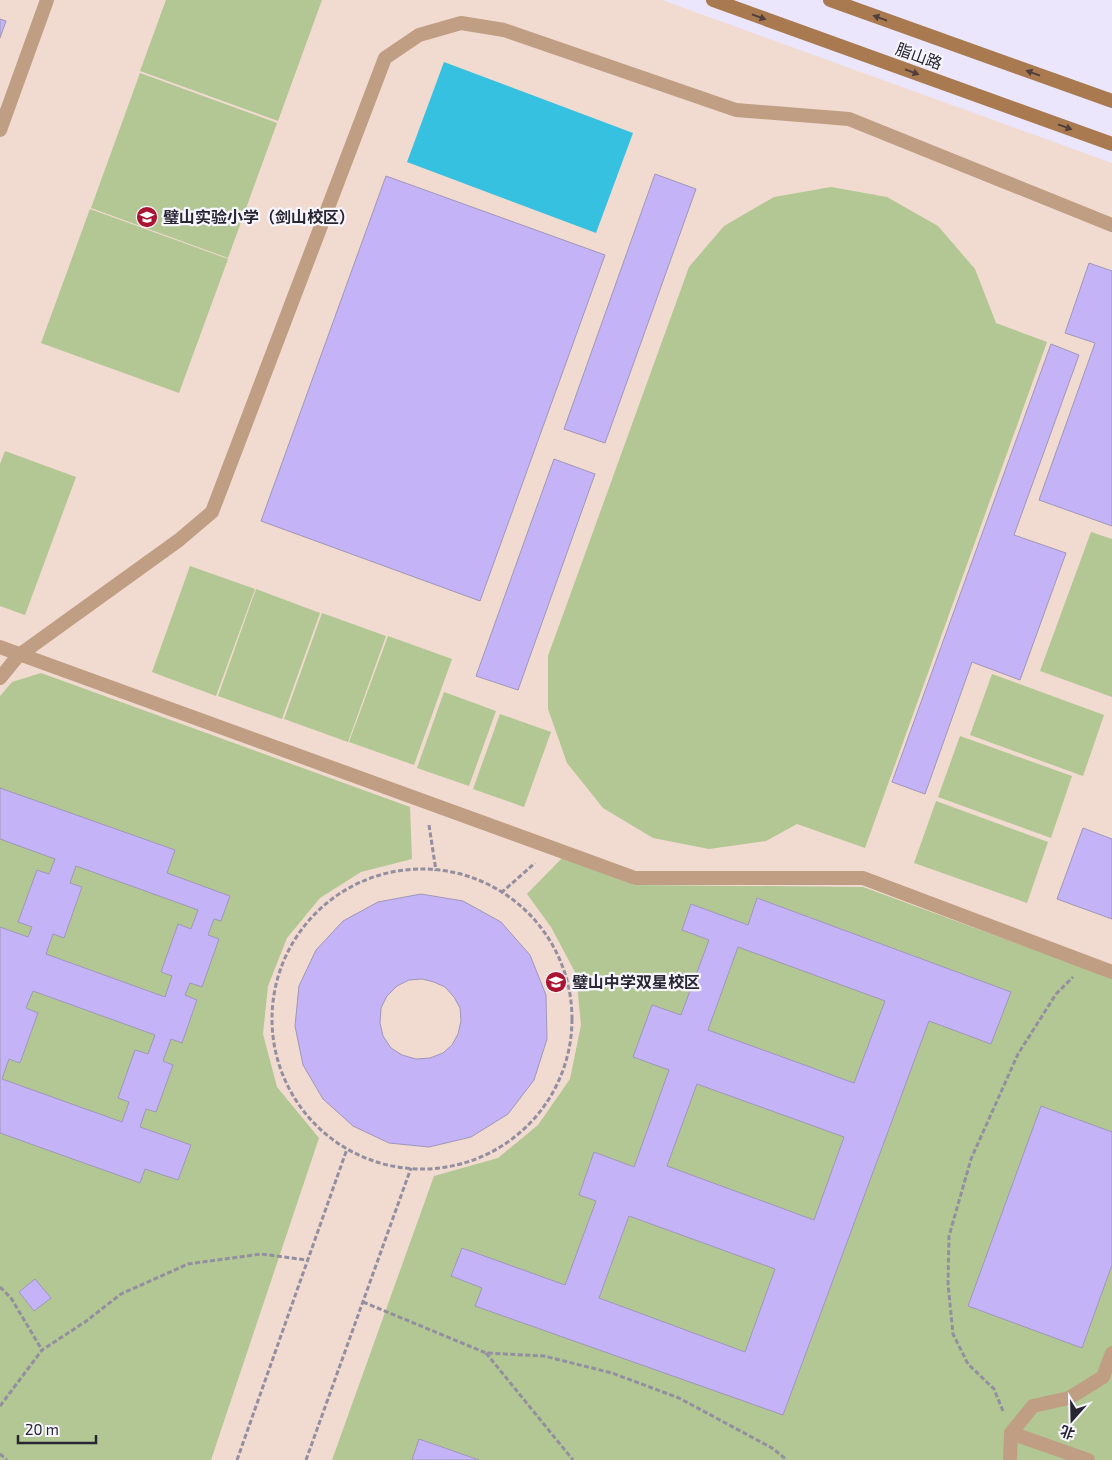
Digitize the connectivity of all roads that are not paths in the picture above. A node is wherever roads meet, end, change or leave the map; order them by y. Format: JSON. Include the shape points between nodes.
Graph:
{"nodes":[{"id":1,"x":48,"y":0,"type":"edge"},
{"id":2,"x":713,"y":0,"type":"edge"},
{"id":3,"x":830,"y":0,"type":"edge"},
{"id":4,"x":1112,"y":102,"type":"edge"},
{"id":5,"x":0,"y":130,"type":"edge"},
{"id":6,"x":1112,"y":144,"type":"edge"},
{"id":7,"x":1112,"y":225,"type":"edge"},
{"id":8,"x":0,"y":647,"type":"edge"},
{"id":9,"x":21,"y":654,"type":"junction"},
{"id":10,"x":0,"y":678,"type":"edge"},
{"id":11,"x":1112,"y":972,"type":"edge"},
{"id":12,"x":1112,"y":1353,"type":"edge"},
{"id":13,"x":1011,"y":1433,"type":"junction"},
{"id":14,"x":1010,"y":1460,"type":"edge"},
{"id":15,"x":1088,"y":1460,"type":"edge"}],
"edges":[{"from":1,"to":5,"type":"street"},
{"from":2,"to":6,"type":"main road","name":"脂山路","one_way":true},
{"from":4,"to":3,"type":"main road","name":"脂山路","one_way":true},
{"from":7,"to":9,"type":"street","via":[[849,119],[736,110],[504,30],[461,23],[419,35],[385,58],[212,512],[179,540]]},
{"from":8,"to":9,"type":"street"},
{"from":9,"to":10,"type":"street"},
{"from":9,"to":11,"type":"street","via":[[635,878],[863,878]]},
{"from":12,"to":13,"type":"street","via":[[1103,1377],[1070,1398],[1033,1406]]},
{"from":13,"to":14,"type":"street"},
{"from":13,"to":15,"type":"street"}]}
